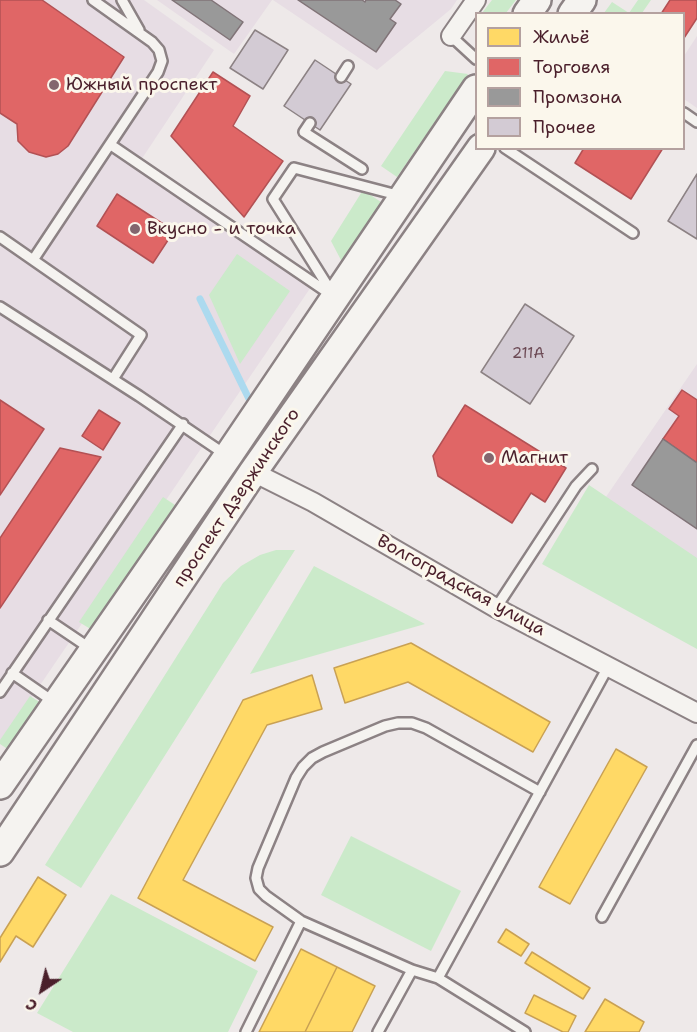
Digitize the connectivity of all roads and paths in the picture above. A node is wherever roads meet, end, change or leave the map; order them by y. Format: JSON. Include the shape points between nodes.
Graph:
{"nodes":[{"id":1,"x":93,"y":0,"type":"edge"},
{"id":2,"x":122,"y":0,"type":"edge"},
{"id":3,"x":476,"y":0,"type":"edge"},
{"id":4,"x":142,"y":35,"type":"junction"},
{"id":5,"x":451,"y":36,"type":"joint"},
{"id":6,"x":475,"y":57,"type":"edge"},
{"id":7,"x":348,"y":66,"type":"dead end"},
{"id":8,"x":341,"y":77,"type":"dead end"},
{"id":9,"x":475,"y":92,"type":"edge"},
{"id":10,"x":310,"y":123,"type":"dead end"},
{"id":11,"x":111,"y":145,"type":"junction"},
{"id":12,"x":481,"y":150,"type":"edge"},
{"id":13,"x":507,"y":150,"type":"edge"},
{"id":14,"x":362,"y":169,"type":"dead end"},
{"id":15,"x":403,"y":196,"type":"junction"},
{"id":16,"x":633,"y":233,"type":"dead end"},
{"id":17,"x":0,"y":237,"type":"edge"},
{"id":18,"x":33,"y":260,"type":"junction"},
{"id":19,"x":335,"y":297,"type":"junction"},
{"id":20,"x":0,"y":307,"type":"edge"},
{"id":21,"x":113,"y":379,"type":"junction"},
{"id":22,"x":183,"y":424,"type":"junction"},
{"id":23,"x":228,"y":456,"type":"junction"},
{"id":24,"x":592,"y":469,"type":"dead end"},
{"id":25,"x":253,"y":472,"type":"junction"},
{"id":26,"x":496,"y":608,"type":"junction"},
{"id":27,"x":48,"y":620,"type":"junction"},
{"id":28,"x":93,"y":650,"type":"junction"},
{"id":29,"x":608,"y":666,"type":"junction"},
{"id":30,"x":12,"y":673,"type":"junction"},
{"id":31,"x":0,"y":692,"type":"edge"},
{"id":32,"x":56,"y":703,"type":"junction"},
{"id":33,"x":697,"y":712,"type":"edge"},
{"id":34,"x":697,"y":745,"type":"edge"},
{"id":35,"x":4,"y":772,"type":"edge"},
{"id":36,"x":540,"y":792,"type":"junction"},
{"id":37,"x":0,"y":852,"type":"edge"},
{"id":38,"x":602,"y":917,"type":"dead end"},
{"id":39,"x":301,"y":921,"type":"junction"},
{"id":40,"x":412,"y":970,"type":"junction"},
{"id":41,"x":438,"y":978,"type":"junction"},
{"id":42,"x":246,"y":1032,"type":"edge"},
{"id":43,"x":378,"y":1032,"type":"edge"},
{"id":44,"x":525,"y":1032,"type":"edge"}],
"edges":[{"from":1,"to":4,"type":"lane"},
{"from":2,"to":4,"type":"lane"},
{"from":3,"to":5,"type":"street"},
{"from":4,"to":11,"type":"lane","via":[[159,50],[159,72]]},
{"from":5,"to":6,"type":"lane"},
{"from":7,"to":8,"type":"lane"},
{"from":9,"to":15,"type":"street","name":"проспект Дзержинского"},
{"from":10,"to":14,"type":"lane","via":[[304,132]]},
{"from":11,"to":18,"type":"lane"},
{"from":11,"to":19,"type":"lane"},
{"from":12,"to":25,"type":"street","name":"проспект Дзержинского"},
{"from":13,"to":16,"type":"lane"},
{"from":15,"to":19,"type":"street","name":"проспект Дзержинского"},
{"from":15,"to":19,"type":"lane","via":[[294,168],[273,199]]},
{"from":17,"to":18,"type":"lane"},
{"from":18,"to":21,"type":"lane","via":[[141,335]]},
{"from":19,"to":23,"type":"street","name":"проспект Дзержинского"},
{"from":20,"to":21,"type":"lane"},
{"from":21,"to":22,"type":"lane"},
{"from":22,"to":23,"type":"lane"},
{"from":22,"to":27,"type":"lane"},
{"from":23,"to":25,"type":"street","name":"Волгоградская улица"},
{"from":23,"to":28,"type":"street","name":"проспект Дзержинского"},
{"from":24,"to":26,"type":"lane","via":[[576,486]]},
{"from":25,"to":26,"type":"street","name":"Волгоградская улица","via":[[313,502]]},
{"from":25,"to":37,"type":"street","name":"проспект Дзержинского"},
{"from":26,"to":29,"type":"street","name":"Волгоградская улица"},
{"from":27,"to":28,"type":"lane"},
{"from":27,"to":30,"type":"lane"},
{"from":28,"to":32,"type":"street","name":"проспект Дзержинского"},
{"from":29,"to":33,"type":"street","name":"Волгоградская улица"},
{"from":29,"to":36,"type":"lane"},
{"from":30,"to":31,"type":"lane"},
{"from":30,"to":32,"type":"lane"},
{"from":32,"to":35,"type":"street","name":"проспект Дзержинского"},
{"from":34,"to":38,"type":"lane"},
{"from":36,"to":39,"type":"lane","via":[[412,723],[385,726],[323,752],[312,758],[296,778],[256,878],[266,896]]},
{"from":36,"to":41,"type":"lane"},
{"from":39,"to":40,"type":"lane"},
{"from":39,"to":42,"type":"lane"},
{"from":40,"to":41,"type":"lane"},
{"from":40,"to":43,"type":"lane"},
{"from":41,"to":44,"type":"lane"}]}
